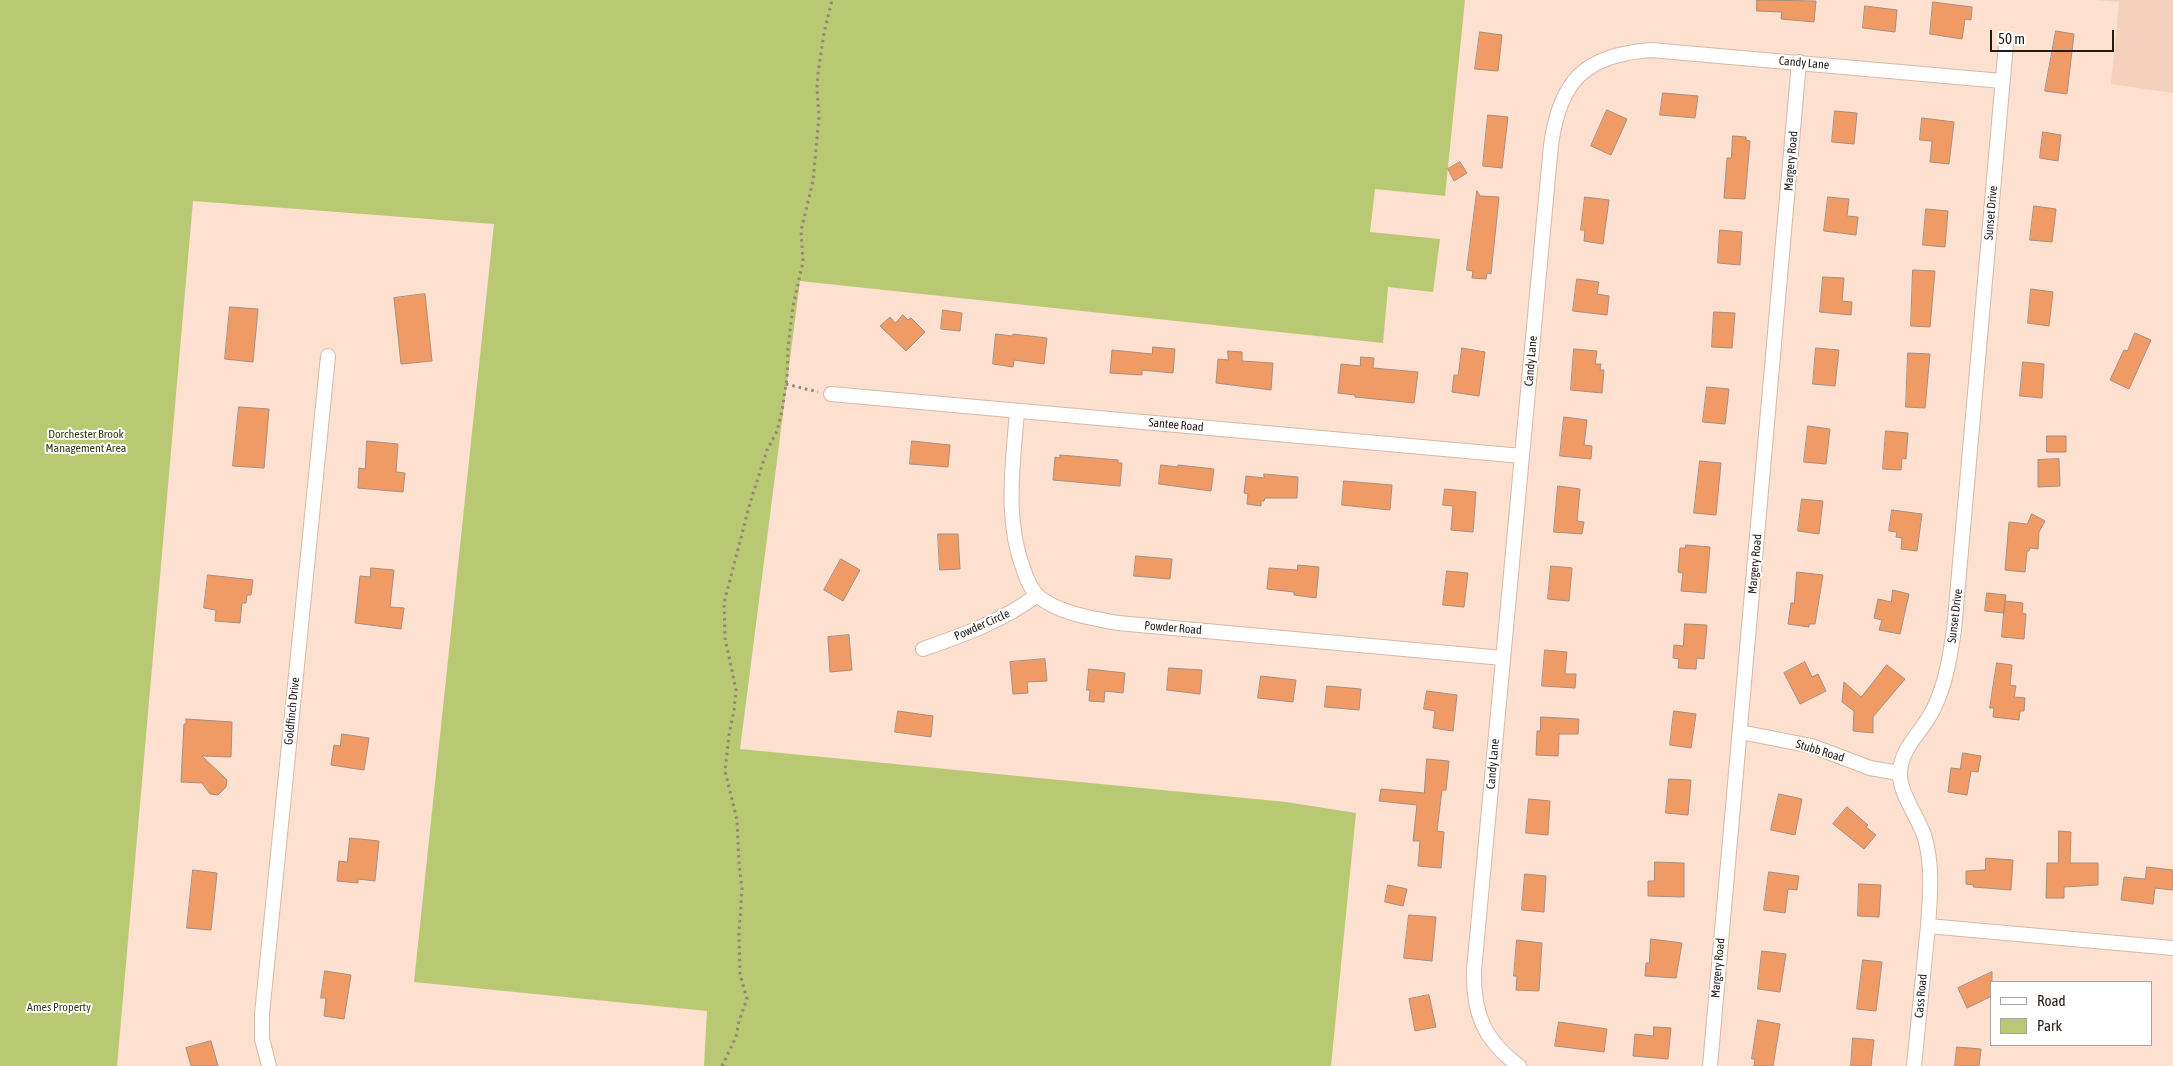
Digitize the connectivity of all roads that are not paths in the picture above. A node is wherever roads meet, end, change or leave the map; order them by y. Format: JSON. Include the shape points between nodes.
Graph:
{"nodes":[{"id":1,"x":2006,"y":44,"type":"dead end"},
{"id":2,"x":1799,"y":62,"type":"junction"},
{"id":3,"x":2002,"y":81,"type":"junction"},
{"id":4,"x":328,"y":356,"type":"dead end"},
{"id":5,"x":831,"y":394,"type":"road end"},
{"id":6,"x":1017,"y":411,"type":"junction"},
{"id":7,"x":1522,"y":456,"type":"junction"},
{"id":8,"x":1037,"y":595,"type":"junction"},
{"id":9,"x":924,"y":649,"type":"dead end"},
{"id":10,"x":1503,"y":658,"type":"junction"},
{"id":11,"x":1740,"y":732,"type":"junction"},
{"id":12,"x":1899,"y":773,"type":"junction"},
{"id":13,"x":1928,"y":926,"type":"junction"},
{"id":14,"x":2173,"y":948,"type":"edge"},
{"id":15,"x":269,"y":1066,"type":"edge"},
{"id":16,"x":1519,"y":1066,"type":"edge"},
{"id":17,"x":1710,"y":1066,"type":"edge"},
{"id":18,"x":1914,"y":1066,"type":"edge"}],
"edges":[{"from":1,"to":3,"type":"street","name":"Sunset Drive"},
{"from":2,"to":3,"type":"street","name":"Candy Lane"},
{"from":2,"to":7,"type":"street","name":"Candy Lane","via":[[1666,50],[1636,51],[1591,65],[1570,84],[1558,110],[1551,145]]},
{"from":2,"to":11,"type":"street","name":"Margery Road"},
{"from":3,"to":12,"type":"street","name":"Sunset Drive","via":[[1954,630],[1940,695],[1902,758]]},
{"from":4,"to":15,"type":"street","name":"Goldfinch Drive","via":[[262,1014],[262,1040]]},
{"from":5,"to":6,"type":"street","name":"Santee Road"},
{"from":6,"to":7,"type":"street","name":"Santee Road"},
{"from":6,"to":8,"type":"street","via":[[1011,519],[1027,580]]},
{"from":7,"to":10,"type":"street","name":"Candy Lane"},
{"from":8,"to":9,"type":"street","name":"Powder Circle","via":[[1000,619]]},
{"from":8,"to":10,"type":"street","name":"Powder Road","via":[[1069,612],[1118,623]]},
{"from":10,"to":16,"type":"street","name":"Candy Lane","via":[[1473,992],[1483,1028],[1500,1050]]},
{"from":11,"to":12,"type":"street","name":"Stubb Road","via":[[1812,746],[1870,768]]},
{"from":11,"to":17,"type":"street","name":"Margery Road"},
{"from":12,"to":13,"type":"street","via":[[1928,852],[1931,892]]},
{"from":13,"to":14,"type":"street"},
{"from":13,"to":18,"type":"street","name":"Cass Road"}]}
